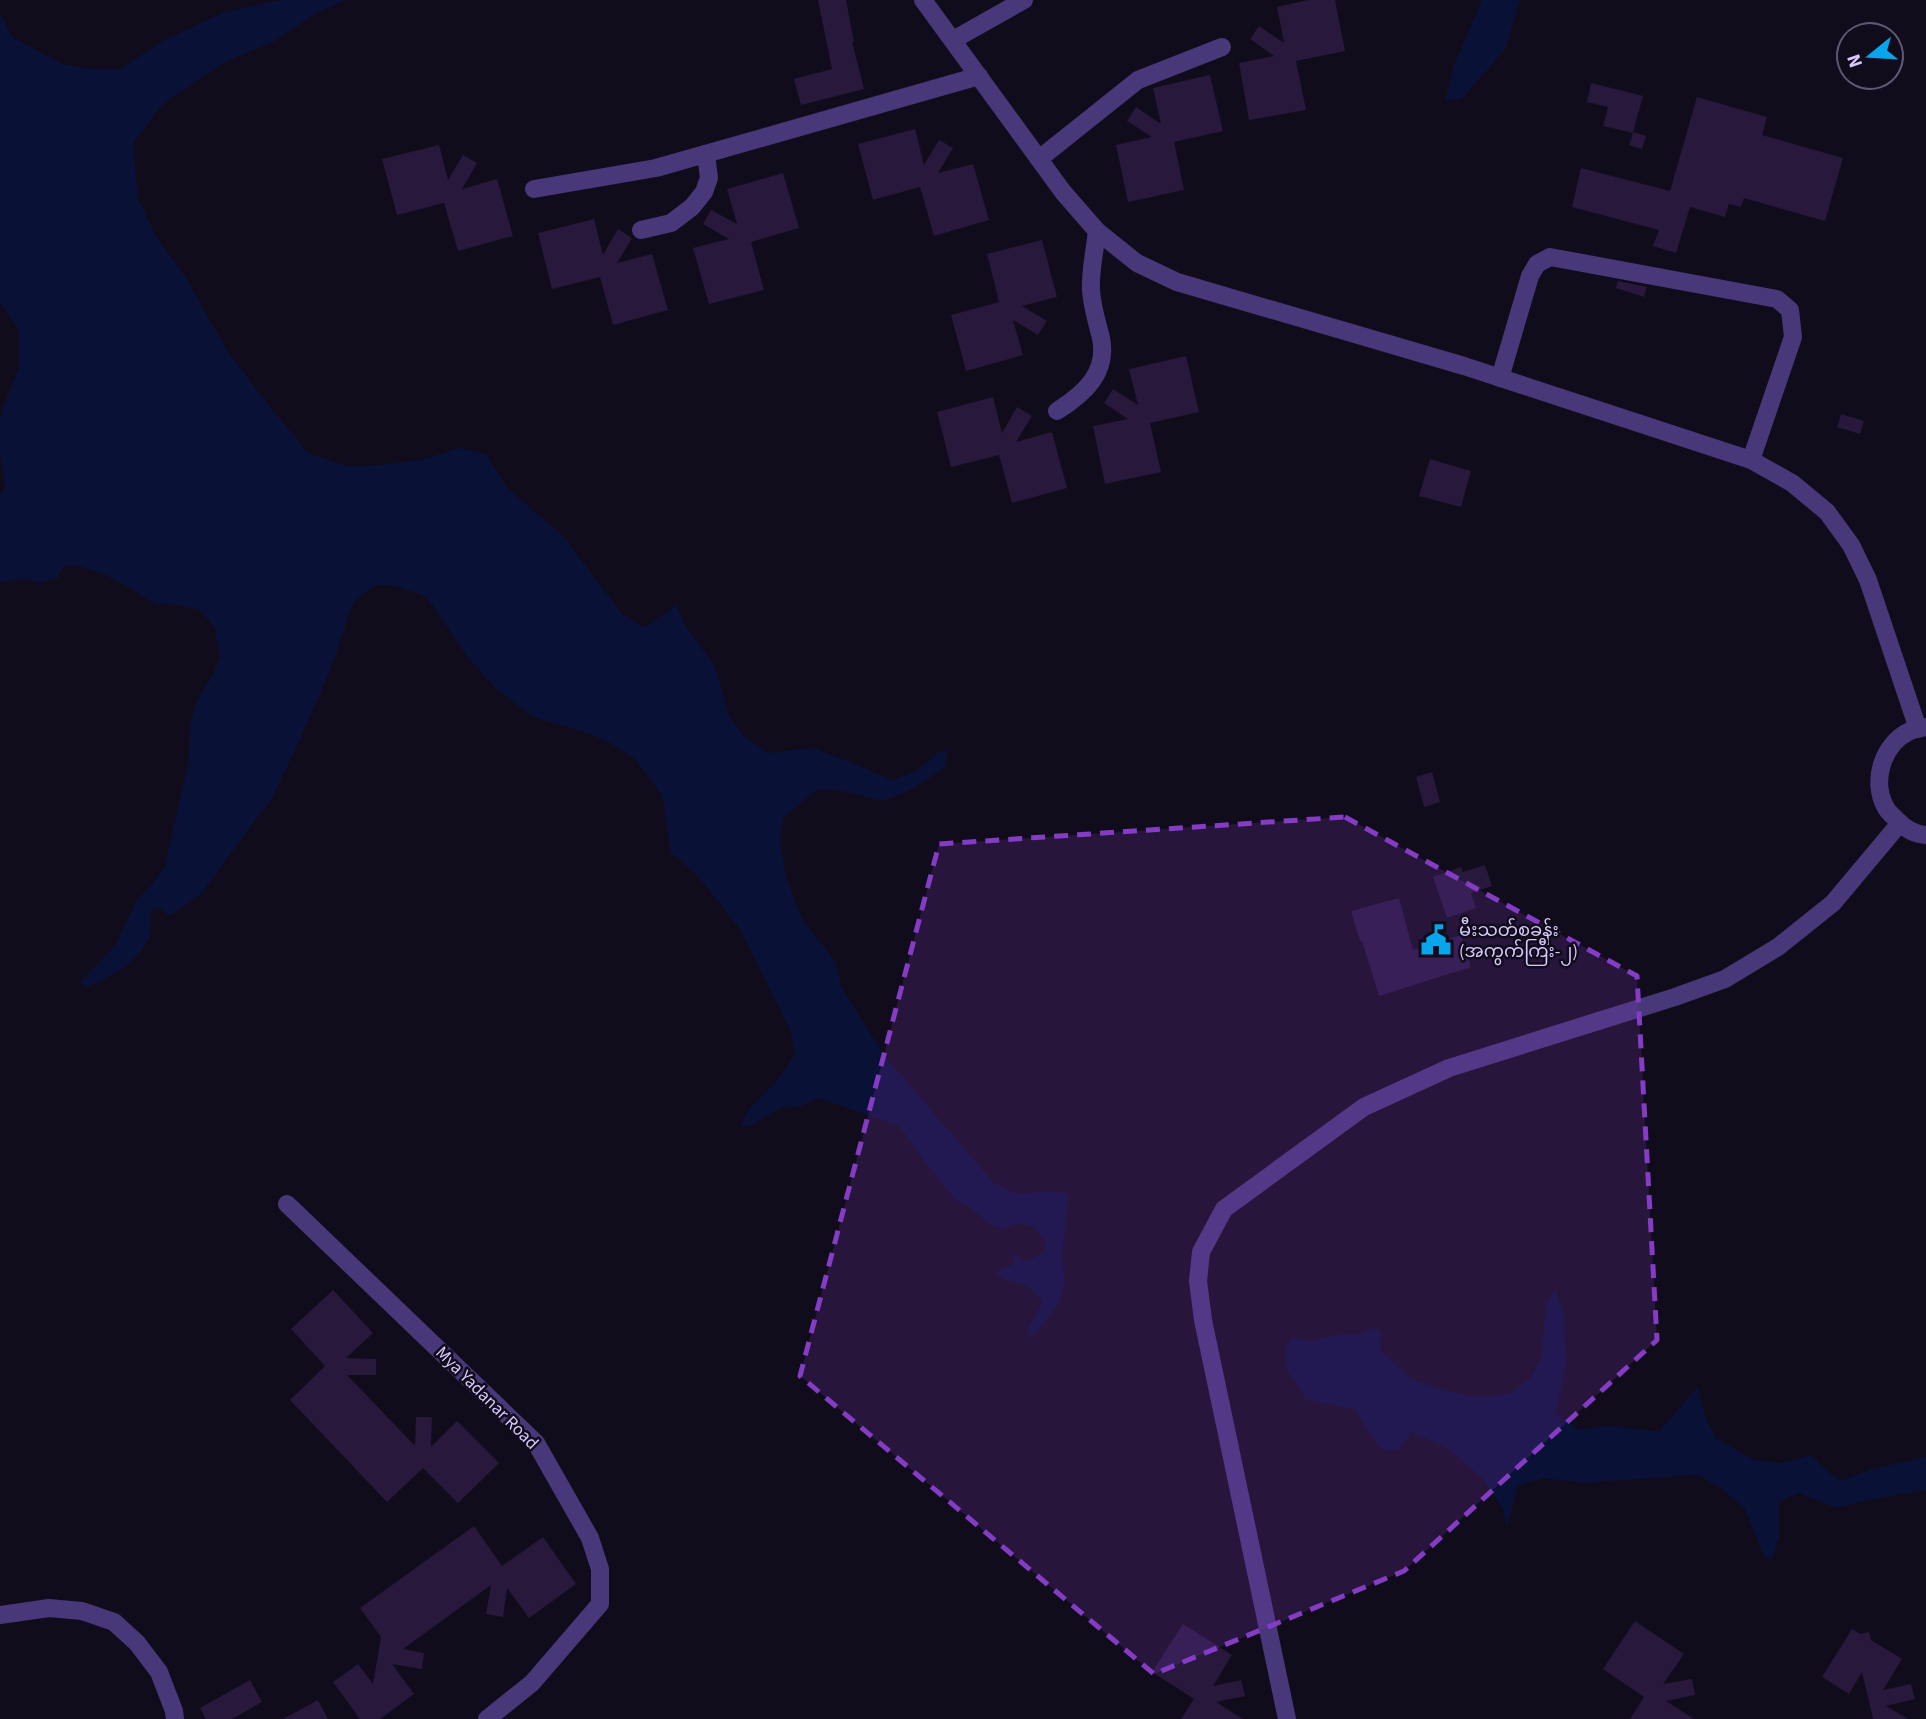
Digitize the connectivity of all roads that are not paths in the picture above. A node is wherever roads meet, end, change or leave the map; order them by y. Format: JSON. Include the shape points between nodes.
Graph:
{"nodes":[{"id":1,"x":923,"y":0,"type":"edge"},
{"id":2,"x":1024,"y":0,"type":"edge"},
{"id":3,"x":953,"y":40,"type":"junction"},
{"id":4,"x":1222,"y":47,"type":"dead end"},
{"id":5,"x":979,"y":76,"type":"junction"},
{"id":6,"x":706,"y":154,"type":"junction"},
{"id":7,"x":1039,"y":159,"type":"junction"},
{"id":8,"x":534,"y":189,"type":"dead end"},
{"id":9,"x":641,"y":230,"type":"dead end"},
{"id":10,"x":1097,"y":230,"type":"junction"},
{"id":11,"x":1500,"y":378,"type":"junction"},
{"id":12,"x":1057,"y":411,"type":"dead end"},
{"id":13,"x":1751,"y":460,"type":"junction"},
{"id":14,"x":1922,"y":728,"type":"edge"},
{"id":15,"x":1900,"y":823,"type":"junction"},
{"id":16,"x":1926,"y":835,"type":"edge"},
{"id":17,"x":287,"y":1204,"type":"dead end"},
{"id":18,"x":0,"y":1615,"type":"edge"},
{"id":19,"x":175,"y":1719,"type":"edge"},
{"id":20,"x":487,"y":1719,"type":"edge"},
{"id":21,"x":1287,"y":1719,"type":"edge"}],
"edges":[{"from":1,"to":3,"type":"street"},
{"from":2,"to":3,"type":"street"},
{"from":3,"to":5,"type":"street"},
{"from":4,"to":7,"type":"street","via":[[1138,80]]},
{"from":5,"to":6,"type":"street"},
{"from":5,"to":7,"type":"street"},
{"from":6,"to":8,"type":"street","via":[[656,168]]},
{"from":6,"to":9,"type":"street","via":[[709,178],[692,207],[671,223]]},
{"from":7,"to":10,"type":"street"},
{"from":10,"to":11,"type":"street","via":[[1137,263],[1177,282]]},
{"from":10,"to":12,"type":"street","via":[[1091,288],[1101,363],[1093,382]]},
{"from":11,"to":13,"type":"street"},
{"from":11,"to":13,"type":"street","via":[[1530,275],[1550,257],[1777,299],[1790,310],[1793,337]]},
{"from":13,"to":14,"type":"street","via":[[1810,497],[1851,545]]},
{"from":14,"to":15,"type":"street","via":[[1893,743],[1881,762],[1879,789],[1886,809]]},
{"from":15,"to":16,"type":"street"},
{"from":15,"to":21,"type":"street","via":[[1833,903],[1778,947],[1725,979],[1449,1068],[1364,1107],[1224,1209],[1200,1252],[1198,1281]]},
{"from":17,"to":20,"type":"street","name":"Mya Yadanar Road","via":[[536,1443],[590,1538],[600,1569],[600,1604],[532,1683]]},
{"from":18,"to":19,"type":"street","via":[[49,1608],[82,1611],[114,1622],[159,1672]]}]}
